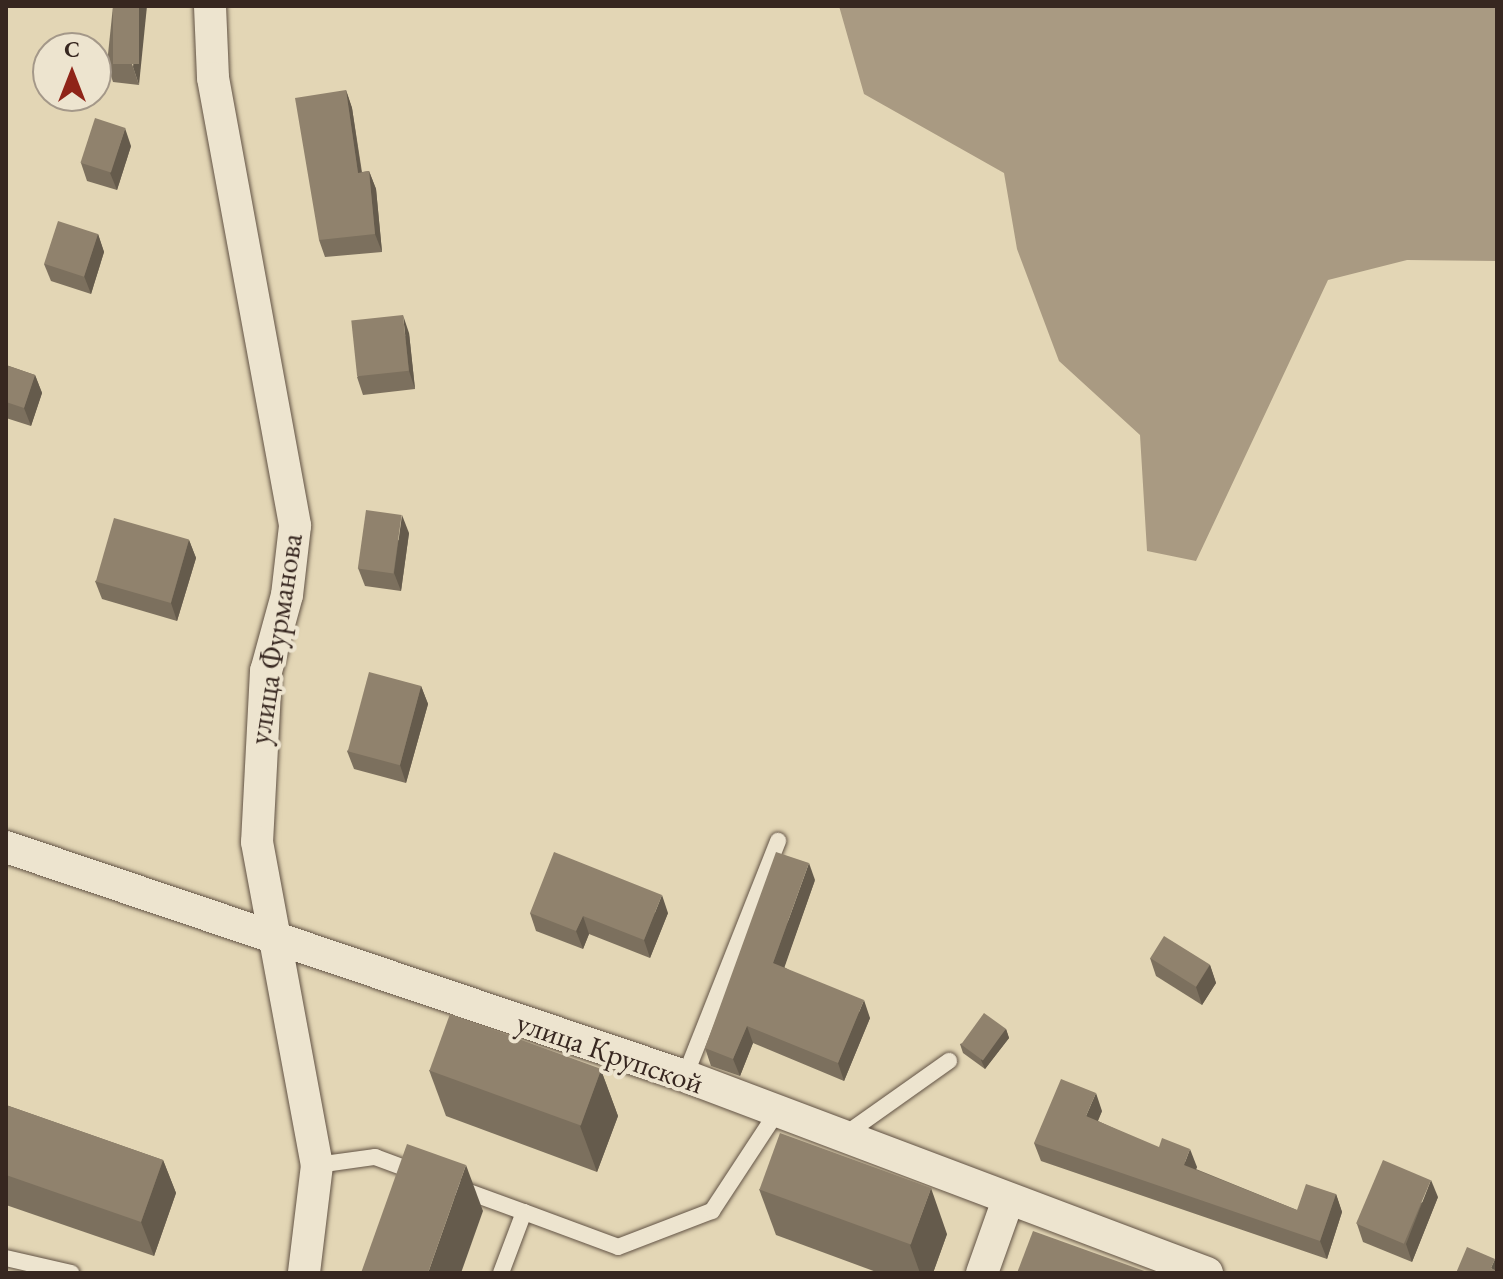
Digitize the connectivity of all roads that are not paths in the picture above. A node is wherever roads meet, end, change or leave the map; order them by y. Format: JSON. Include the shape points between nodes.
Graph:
{"nodes":[{"id":1,"x":210,"y":6,"type":"edge"},
{"id":2,"x":778,"y":841,"type":"dead end"},
{"id":3,"x":6,"y":847,"type":"edge"},
{"id":4,"x":279,"y":942,"type":"junction"},
{"id":5,"x":949,"y":1061,"type":"dead end"},
{"id":6,"x":685,"y":1076,"type":"junction"},
{"id":7,"x":775,"y":1115,"type":"junction"},
{"id":8,"x":842,"y":1137,"type":"junction"},
{"id":9,"x":317,"y":1165,"type":"junction"},
{"id":10,"x":1008,"y":1200,"type":"junction"},
{"id":11,"x":524,"y":1212,"type":"junction"},
{"id":12,"x":6,"y":1258,"type":"edge"},
{"id":13,"x":71,"y":1273,"type":"edge"},
{"id":14,"x":304,"y":1273,"type":"edge"},
{"id":15,"x":501,"y":1273,"type":"edge"},
{"id":16,"x":982,"y":1273,"type":"edge"},
{"id":17,"x":1207,"y":1273,"type":"edge"}],
"edges":[{"from":1,"to":4,"type":"street","name":"улица Фурманова","via":[[213,78],[295,526],[257,747],[257,842]]},
{"from":2,"to":6,"type":"lane"},
{"from":3,"to":4,"type":"street","name":"улица Крупской"},
{"from":4,"to":6,"type":"street","name":"улица Крупской"},
{"from":4,"to":9,"type":"street","name":"улица Фурманова"},
{"from":5,"to":8,"type":"lane"},
{"from":6,"to":7,"type":"street","name":"улица Крупской"},
{"from":7,"to":8,"type":"street","name":"улица Крупской"},
{"from":7,"to":11,"type":"lane","via":[[712,1211],[659,1232],[618,1247]]},
{"from":8,"to":10,"type":"street","name":"улица Крупской"},
{"from":9,"to":11,"type":"lane","via":[[375,1157]]},
{"from":9,"to":14,"type":"street","name":"улица Фурманова"},
{"from":10,"to":16,"type":"street"},
{"from":10,"to":17,"type":"street","name":"улица Крупской"},
{"from":11,"to":15,"type":"lane"},
{"from":12,"to":13,"type":"lane"}]}
